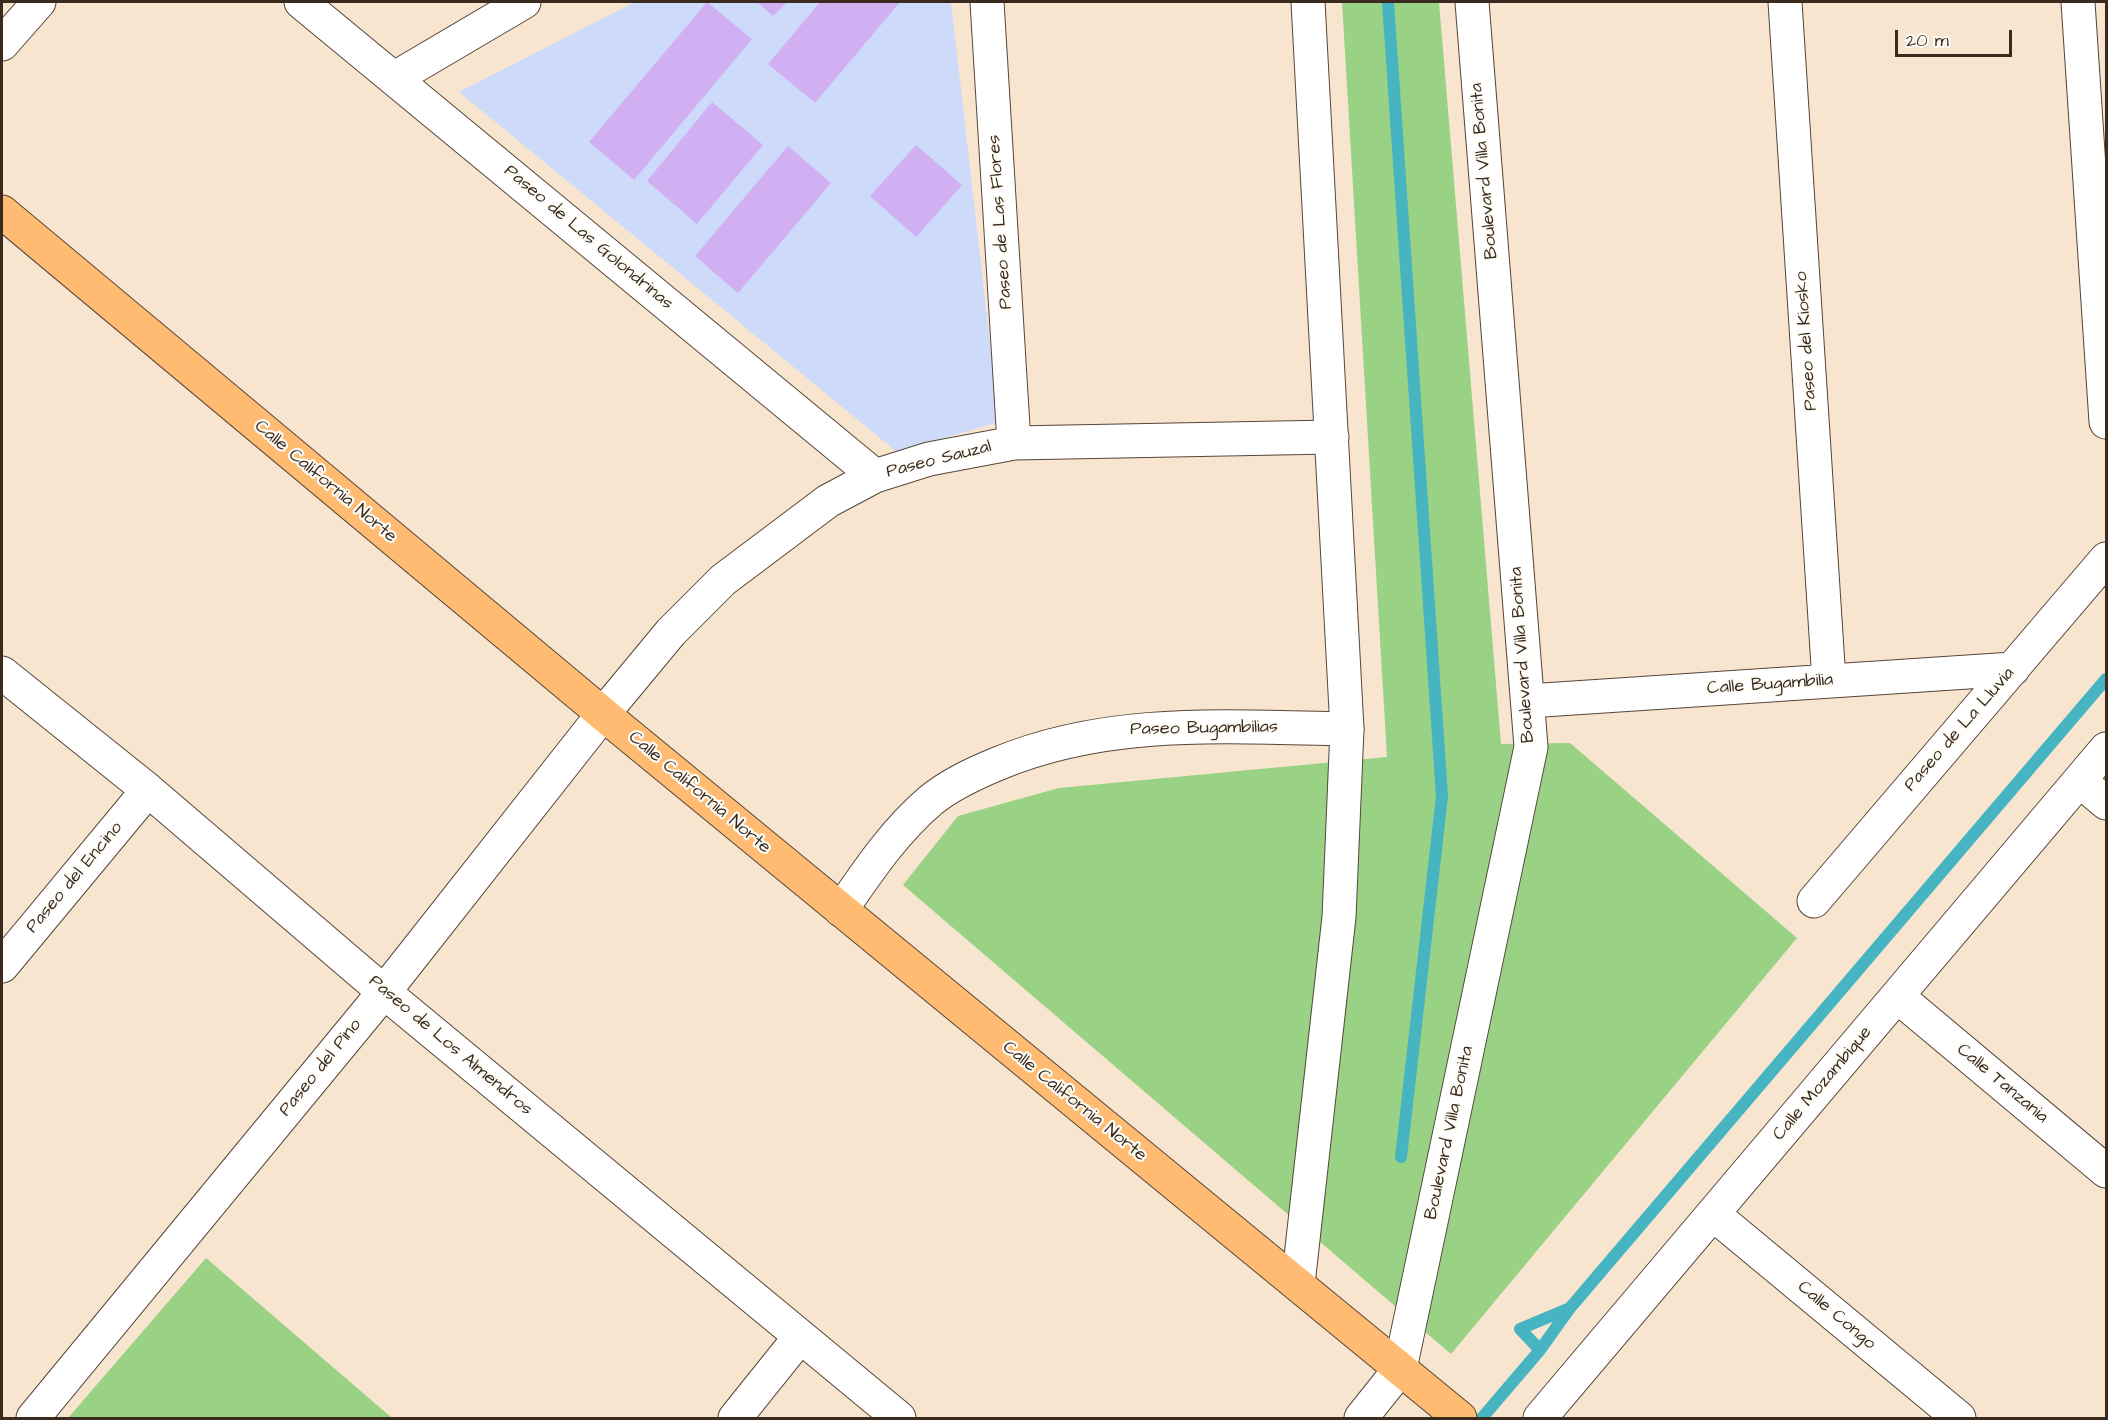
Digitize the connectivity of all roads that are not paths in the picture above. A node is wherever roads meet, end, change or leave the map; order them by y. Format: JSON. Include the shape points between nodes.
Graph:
{"nodes":[{"id":1,"x":39,"y":2,"type":"edge"},
{"id":2,"x":301,"y":2,"type":"edge"},
{"id":3,"x":524,"y":2,"type":"edge"},
{"id":4,"x":987,"y":2,"type":"edge"},
{"id":5,"x":1308,"y":2,"type":"edge"},
{"id":6,"x":1472,"y":2,"type":"edge"},
{"id":7,"x":1785,"y":2,"type":"edge"},
{"id":8,"x":2078,"y":2,"type":"edge"},
{"id":9,"x":2,"y":44,"type":"edge"},
{"id":10,"x":395,"y":78,"type":"junction"},
{"id":11,"x":2,"y":212,"type":"edge"},
{"id":12,"x":2106,"y":422,"type":"edge"},
{"id":13,"x":1332,"y":436,"type":"junction"},
{"id":14,"x":1014,"y":442,"type":"junction"},
{"id":15,"x":875,"y":476,"type":"junction"},
{"id":16,"x":2106,"y":559,"type":"edge"},
{"id":17,"x":2013,"y":669,"type":"junction"},
{"id":18,"x":2,"y":673,"type":"edge"},
{"id":19,"x":1829,"y":681,"type":"junction"},
{"id":20,"x":1528,"y":701,"type":"junction"},
{"id":21,"x":603,"y":714,"type":"junction"},
{"id":22,"x":1347,"y":729,"type":"junction"},
{"id":23,"x":2106,"y":749,"type":"edge"},
{"id":24,"x":2080,"y":781,"type":"junction"},
{"id":25,"x":148,"y":790,"type":"junction"},
{"id":26,"x":2106,"y":803,"type":"edge"},
{"id":27,"x":1814,"y":901,"type":"dead end"},
{"id":28,"x":841,"y":910,"type":"junction"},
{"id":29,"x":2,"y":966,"type":"edge"},
{"id":30,"x":384,"y":992,"type":"junction"},
{"id":31,"x":1897,"y":996,"type":"junction"},
{"id":32,"x":2106,"y":1171,"type":"edge"},
{"id":33,"x":1713,"y":1214,"type":"junction"},
{"id":34,"x":1298,"y":1284,"type":"junction"},
{"id":35,"x":800,"y":1337,"type":"junction"},
{"id":36,"x":1400,"y":1369,"type":"junction"},
{"id":37,"x":33,"y":1419,"type":"edge"},
{"id":38,"x":735,"y":1419,"type":"edge"},
{"id":39,"x":899,"y":1419,"type":"edge"},
{"id":40,"x":1361,"y":1419,"type":"edge"},
{"id":41,"x":1460,"y":1419,"type":"edge"},
{"id":42,"x":1540,"y":1419,"type":"edge"},
{"id":43,"x":1959,"y":1419,"type":"edge"}],
"edges":[{"from":1,"to":9,"type":"street"},
{"from":2,"to":10,"type":"street","name":"Paseo de Las Golondrinas"},
{"from":3,"to":10,"type":"street"},
{"from":4,"to":14,"type":"street","name":"Paseo de Las Flores"},
{"from":5,"to":13,"type":"street"},
{"from":6,"to":20,"type":"street","name":"Boulevard Villa Bonita"},
{"from":7,"to":19,"type":"street","name":"Paseo del Kiosko"},
{"from":8,"to":12,"type":"street"},
{"from":10,"to":15,"type":"street","name":"Paseo de Las Golondrinas"},
{"from":11,"to":21,"type":"main road","name":"Calle California Norte"},
{"from":13,"to":14,"type":"street","name":"Paseo Sauzal"},
{"from":13,"to":22,"type":"street"},
{"from":14,"to":15,"type":"street","name":"Paseo Sauzal","via":[[929,459]]},
{"from":15,"to":21,"type":"street","name":"Paseo Sauzal","via":[[828,501],[723,580],[671,632]]},
{"from":16,"to":17,"type":"street","name":"Paseo de La Lluvia"},
{"from":17,"to":19,"type":"street","name":"Calle Bugambilia"},
{"from":17,"to":27,"type":"street","name":"Paseo de La Lluvia"},
{"from":18,"to":25,"type":"street","name":"Paseo de Los Almendros"},
{"from":19,"to":20,"type":"street","name":"Calle Bugambilia"},
{"from":20,"to":36,"type":"street","name":"Boulevard Villa Bonita","via":[[1531,747]]},
{"from":21,"to":28,"type":"main road","name":"Calle California Norte"},
{"from":21,"to":30,"type":"street","name":"Paseo del Pino"},
{"from":22,"to":28,"type":"street","name":"Paseo Bugambilias","via":[[1134,729],[1024,753],[967,777],[931,801],[885,844]]},
{"from":22,"to":34,"type":"street","via":[[1339,917]]},
{"from":23,"to":24,"type":"street","name":"Calle Mozambique"},
{"from":24,"to":26,"type":"street"},
{"from":24,"to":31,"type":"street","name":"Calle Mozambique"},
{"from":25,"to":29,"type":"street","name":"Paseo del Encino"},
{"from":25,"to":30,"type":"street","name":"Paseo de Los Almendros"},
{"from":28,"to":34,"type":"main road","name":"Calle California Norte"},
{"from":30,"to":35,"type":"street","name":"Paseo de Los Almendros"},
{"from":30,"to":37,"type":"street","name":"Paseo del Pino"},
{"from":31,"to":32,"type":"street","name":"Calle Tanzania"},
{"from":31,"to":33,"type":"street","name":"Calle Mozambique"},
{"from":33,"to":42,"type":"street","name":"Calle Mozambique"},
{"from":33,"to":43,"type":"street","name":"Calle Congo"},
{"from":34,"to":36,"type":"main road","name":"Calle California Norte"},
{"from":35,"to":38,"type":"street"},
{"from":35,"to":39,"type":"street","name":"Paseo de Los Almendros"},
{"from":36,"to":40,"type":"street"},
{"from":36,"to":41,"type":"main road","name":"Calle California Norte"}]}
